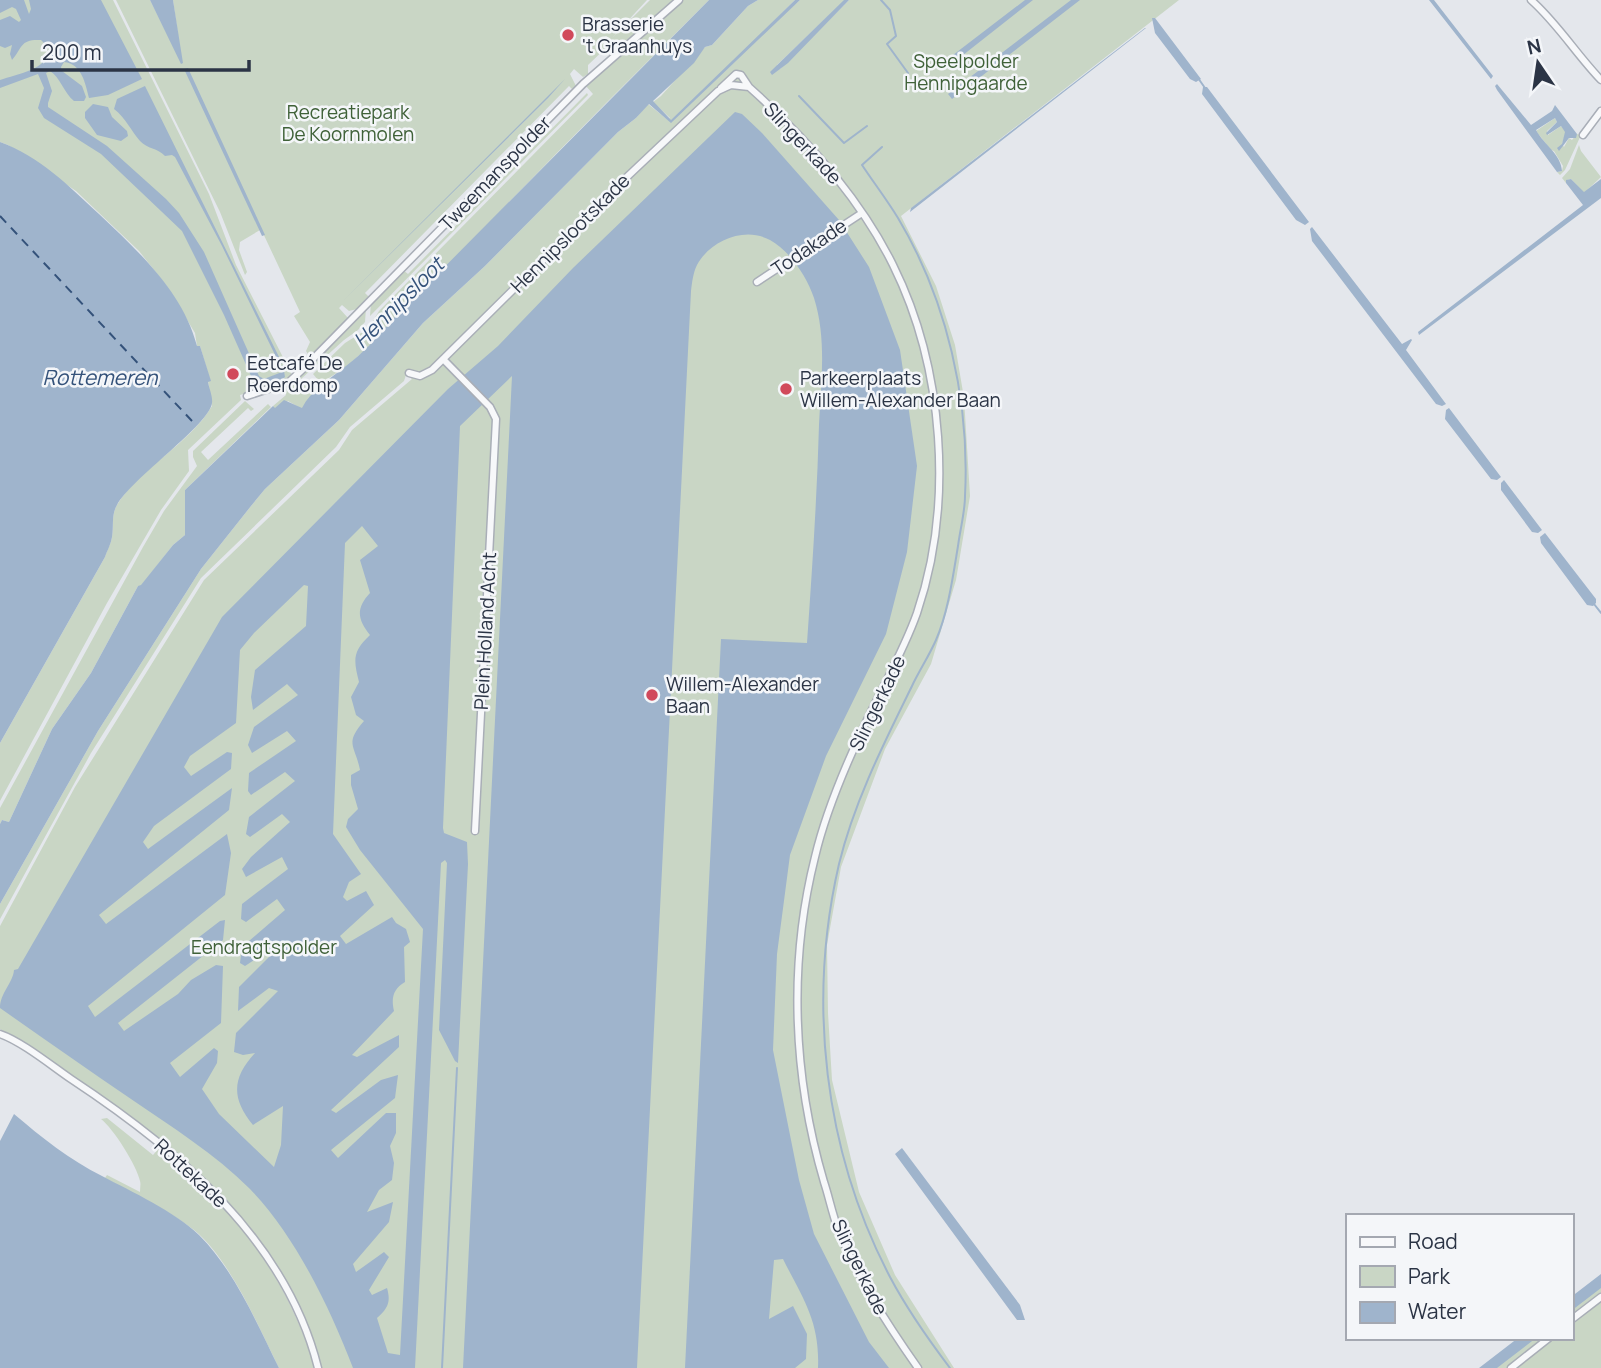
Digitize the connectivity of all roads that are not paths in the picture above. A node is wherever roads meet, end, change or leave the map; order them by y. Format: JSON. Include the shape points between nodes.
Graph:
{"nodes":[{"id":1,"x":679,"y":0,"type":"edge"},
{"id":2,"x":1531,"y":0,"type":"edge"},
{"id":3,"x":1601,"y":80,"type":"edge"},
{"id":4,"x":731,"y":85,"type":"joint"},
{"id":5,"x":749,"y":87,"type":"junction"},
{"id":6,"x":718,"y":91,"type":"junction"},
{"id":7,"x":1601,"y":111,"type":"edge"},
{"id":8,"x":1583,"y":135,"type":"dead end"},
{"id":9,"x":862,"y":213,"type":"junction"},
{"id":10,"x":757,"y":282,"type":"dead end"},
{"id":11,"x":443,"y":359,"type":"junction"},
{"id":12,"x":409,"y":373,"type":"dead end"},
{"id":13,"x":247,"y":396,"type":"dead end"},
{"id":14,"x":475,"y":831,"type":"dead end"},
{"id":15,"x":0,"y":1034,"type":"edge"},
{"id":16,"x":1601,"y":1297,"type":"edge"},
{"id":17,"x":1573,"y":1318,"type":"edge"},
{"id":18,"x":1546,"y":1340,"type":"edge"},
{"id":19,"x":318,"y":1368,"type":"edge"},
{"id":20,"x":918,"y":1368,"type":"edge"},
{"id":21,"x":1510,"y":1368,"type":"edge"}],
"edges":[{"from":1,"to":13,"type":"street","name":"Tweemanspolder","via":[[583,84],[289,382]]},
{"from":2,"to":3,"type":"street"},
{"from":4,"to":5,"type":"street","name":"Slingerkade"},
{"from":4,"to":6,"type":"street","name":"Hennipslootskade"},
{"from":5,"to":6,"type":"street","via":[[736,74]]},
{"from":5,"to":9,"type":"street","name":"Slingerkade","via":[[823,161]]},
{"from":6,"to":11,"type":"street","name":"Hennipslootskade"},
{"from":7,"to":8,"type":"street"},
{"from":9,"to":10,"type":"street","name":"Todakade"},
{"from":9,"to":20,"type":"street","name":"Slingerkade","via":[[893,265],[926,355],[939,450],[938,516],[927,582],[906,644],[841,778],[817,850],[802,930],[797,1026],[807,1112],[838,1227],[883,1319]]},
{"from":11,"to":12,"type":"street","name":"Hennipslootskade","via":[[420,376]]},
{"from":11,"to":14,"type":"street","name":"Plein Holland Acht","via":[[496,419]]},
{"from":15,"to":19,"type":"street","name":"Rottekade","via":[[124,1114],[177,1157],[230,1210],[289,1293]]},
{"from":16,"to":17,"type":"street"},
{"from":18,"to":21,"type":"street"}]}
